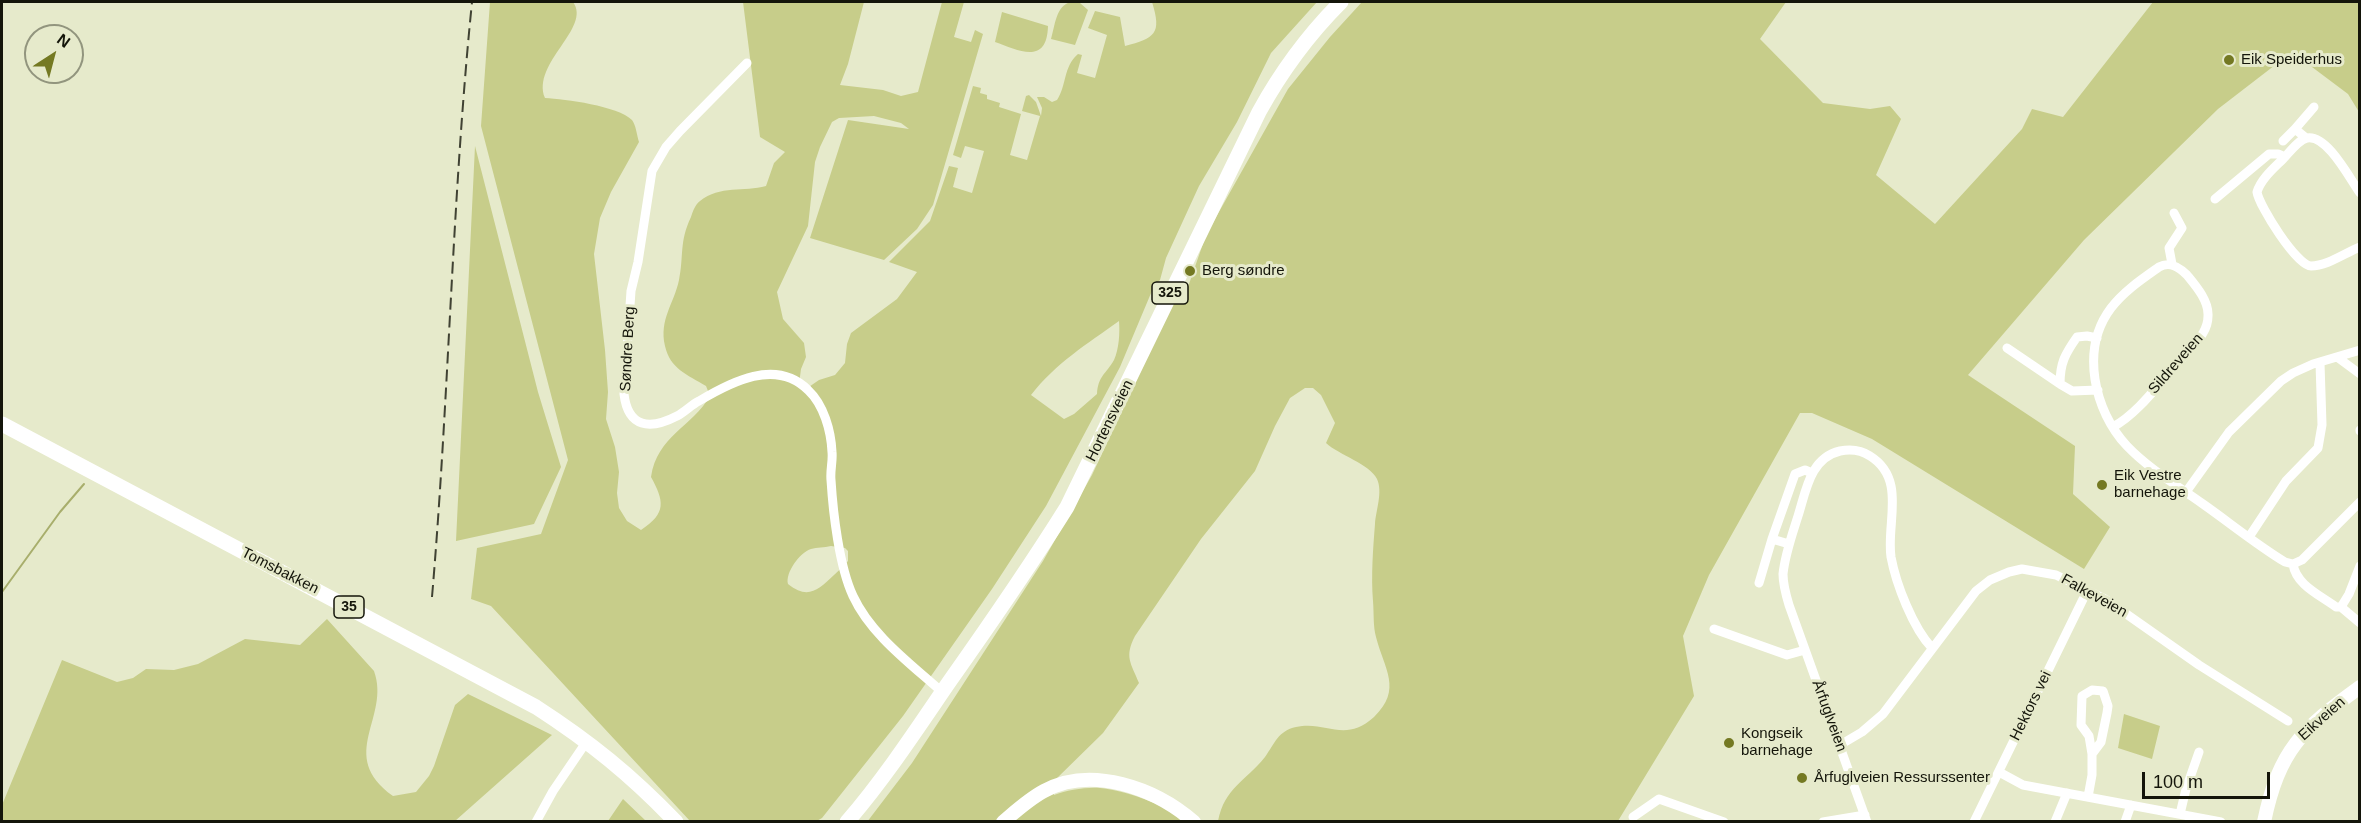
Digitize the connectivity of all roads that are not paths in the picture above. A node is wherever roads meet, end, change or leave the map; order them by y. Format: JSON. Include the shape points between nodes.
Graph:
{"nodes":[{"id":1,"x":1341,"y":2,"type":"edge"},
{"id":2,"x":747,"y":63,"type":"dead end"},
{"id":3,"x":2314,"y":107,"type":"dead end"},
{"id":4,"x":2295,"y":129,"type":"junction"},
{"id":5,"x":2306,"y":138,"type":"junction"},
{"id":6,"x":2283,"y":141,"type":"dead end"},
{"id":7,"x":2285,"y":157,"type":"junction"},
{"id":8,"x":2360,"y":193,"type":"edge"},
{"id":9,"x":2215,"y":200,"type":"dead end"},
{"id":10,"x":2174,"y":213,"type":"dead end"},
{"id":11,"x":2360,"y":247,"type":"edge"},
{"id":12,"x":2172,"y":264,"type":"junction"},
{"id":13,"x":2097,"y":338,"type":"junction"},
{"id":14,"x":2007,"y":348,"type":"dead end"},
{"id":15,"x":2360,"y":350,"type":"edge"},
{"id":16,"x":2337,"y":357,"type":"junction"},
{"id":17,"x":2320,"y":363,"type":"junction"},
{"id":18,"x":2360,"y":374,"type":"edge"},
{"id":19,"x":2060,"y":384,"type":"junction"},
{"id":20,"x":2098,"y":390,"type":"junction"},
{"id":21,"x":2,"y":424,"type":"edge"},
{"id":22,"x":2113,"y":427,"type":"junction"},
{"id":23,"x":1812,"y":473,"type":"junction"},
{"id":24,"x":2186,"y":492,"type":"junction"},
{"id":25,"x":2360,"y":502,"type":"edge"},
{"id":26,"x":2249,"y":537,"type":"junction"},
{"id":27,"x":1772,"y":539,"type":"junction"},
{"id":28,"x":1789,"y":544,"type":"junction"},
{"id":29,"x":2294,"y":564,"type":"junction"},
{"id":30,"x":2360,"y":566,"type":"edge"},
{"id":31,"x":1759,"y":583,"type":"dead end"},
{"id":32,"x":2087,"y":591,"type":"junction"},
{"id":33,"x":2341,"y":607,"type":"junction"},
{"id":34,"x":2360,"y":623,"type":"edge"},
{"id":35,"x":1714,"y":629,"type":"dead end"},
{"id":36,"x":1932,"y":648,"type":"junction"},
{"id":37,"x":1805,"y":650,"type":"junction"},
{"id":38,"x":2360,"y":687,"type":"edge"},
{"id":39,"x":942,"y":692,"type":"junction"},
{"id":40,"x":2288,"y":721,"type":"dead end"},
{"id":41,"x":587,"y":741,"type":"junction"},
{"id":42,"x":1840,"y":746,"type":"junction"},
{"id":43,"x":2199,"y":752,"type":"dead end"},
{"id":44,"x":2092,"y":754,"type":"junction"},
{"id":45,"x":1999,"y":772,"type":"junction"},
{"id":46,"x":2067,"y":793,"type":"junction"},
{"id":47,"x":2088,"y":797,"type":"junction"},
{"id":48,"x":2131,"y":805,"type":"junction"},
{"id":49,"x":2180,"y":814,"type":"junction"},
{"id":50,"x":1633,"y":817,"type":"dead end"},
{"id":51,"x":1866,"y":818,"type":"edge"},
{"id":52,"x":536,"y":822,"type":"edge"},
{"id":53,"x":675,"y":822,"type":"edge"},
{"id":54,"x":847,"y":822,"type":"edge"},
{"id":55,"x":1003,"y":822,"type":"edge"},
{"id":56,"x":1194,"y":822,"type":"edge"},
{"id":57,"x":1724,"y":822,"type":"edge"},
{"id":58,"x":1823,"y":822,"type":"edge"},
{"id":59,"x":1974,"y":822,"type":"edge"},
{"id":60,"x":2055,"y":822,"type":"edge"},
{"id":61,"x":2126,"y":822,"type":"edge"},
{"id":62,"x":2221,"y":822,"type":"edge"},
{"id":63,"x":2264,"y":822,"type":"edge"}],
"edges":[{"from":1,"to":39,"type":"main road","name":"Hortensveien","number":"325","via":[[1315,30],[1273,88],[1237,154],[1067,507]]},
{"from":2,"to":39,"type":"street","name":"Søndre Berg","via":[[680,131],[652,171],[631,291],[626,407],[638,421],[659,423],[746,378],[780,375],[807,389],[817,399],[830,432],[830,478],[838,537],[853,597],[874,629]]},
{"from":3,"to":4,"type":"street"},
{"from":4,"to":5,"type":"street"},
{"from":4,"to":6,"type":"street"},
{"from":5,"to":7,"type":"street"},
{"from":5,"to":8,"type":"street","via":[[2320,140],[2328,147]]},
{"from":7,"to":9,"type":"street","via":[[2269,154]]},
{"from":7,"to":11,"type":"street","via":[[2260,183],[2257,192],[2299,261],[2312,266]]},
{"from":10,"to":12,"type":"street","via":[[2182,228],[2169,248]]},
{"from":12,"to":13,"type":"street","via":[[2159,267],[2123,294],[2110,309]]},
{"from":12,"to":22,"type":"street","name":"Sildreveien","via":[[2198,288],[2207,305],[2207,325],[2199,340]]},
{"from":13,"to":19,"type":"street","via":[[2077,338],[2060,368]]},
{"from":13,"to":20,"type":"street","via":[[2093,361]]},
{"from":14,"to":19,"type":"street"},
{"from":15,"to":16,"type":"street"},
{"from":16,"to":17,"type":"street"},
{"from":16,"to":18,"type":"street"},
{"from":17,"to":24,"type":"street","via":[[2293,373],[2250,411],[2229,432]]},
{"from":17,"to":26,"type":"street","via":[[2322,425],[2318,448],[2286,481]]},
{"from":19,"to":20,"type":"street","via":[[2072,391]]},
{"from":20,"to":22,"type":"street"},
{"from":21,"to":41,"type":"main road","name":"Tomsbakken","number":"35","via":[[490,682]]},
{"from":22,"to":24,"type":"street","via":[[2128,447]]},
{"from":23,"to":27,"type":"street","name":"Årfuglveien","via":[[1805,470],[1795,474]]},
{"from":23,"to":28,"type":"street","name":"Årfuglveien"},
{"from":23,"to":36,"type":"street","name":"Årfuglveien","via":[[1823,459],[1846,450],[1869,455],[1882,466],[1892,485],[1890,536],[1894,570],[1916,628]]},
{"from":24,"to":26,"type":"street"},
{"from":25,"to":29,"type":"street"},
{"from":26,"to":29,"type":"street","via":[[2278,558]]},
{"from":27,"to":28,"type":"street"},
{"from":27,"to":31,"type":"street","name":"Årfuglveien"},
{"from":28,"to":37,"type":"street","name":"Årfuglveien","via":[[1783,582]]},
{"from":29,"to":33,"type":"street","via":[[2301,582]]},
{"from":30,"to":33,"type":"street"},
{"from":32,"to":36,"type":"street","name":"Falkeveien","via":[[2048,573],[2022,569],[2009,572],[1976,591]]},
{"from":32,"to":40,"type":"street","name":"Falkeveien"},
{"from":32,"to":45,"type":"street","name":"Hektors vei"},
{"from":33,"to":34,"type":"street"},
{"from":35,"to":37,"type":"street","via":[[1787,655]]},
{"from":36,"to":42,"type":"street","name":"Falkeveien","via":[[1883,714]]},
{"from":37,"to":42,"type":"street","name":"Årfuglveien"},
{"from":38,"to":63,"type":"main road","name":"Eikveien","via":[[2311,726],[2290,749],[2274,780]]},
{"from":39,"to":54,"type":"main road","name":"Hortensveien","number":"325"},
{"from":41,"to":52,"type":"street"},
{"from":41,"to":53,"type":"main road","name":"Tomsbakken","number":"35","via":[[631,776]]},
{"from":42,"to":51,"type":"street","name":"Årfuglveien"},
{"from":43,"to":49,"type":"street"},
{"from":44,"to":44,"type":"street","via":[[2101,742],[2108,706],[2103,691],[2092,690],[2082,696],[2081,725],[2089,736]]},
{"from":44,"to":47,"type":"street"},
{"from":45,"to":46,"type":"street","via":[[2023,785]]},
{"from":45,"to":59,"type":"street","name":"Hektors vei"},
{"from":46,"to":47,"type":"street"},
{"from":46,"to":60,"type":"street"},
{"from":47,"to":48,"type":"street"},
{"from":48,"to":49,"type":"street"},
{"from":48,"to":61,"type":"street"},
{"from":49,"to":62,"type":"street"},
{"from":50,"to":57,"type":"street","via":[[1659,799]]},
{"from":51,"to":58,"type":"street","name":"Årfuglveien"},
{"from":55,"to":56,"type":"main road","via":[[1043,792],[1089,779],[1140,790]]}]}
